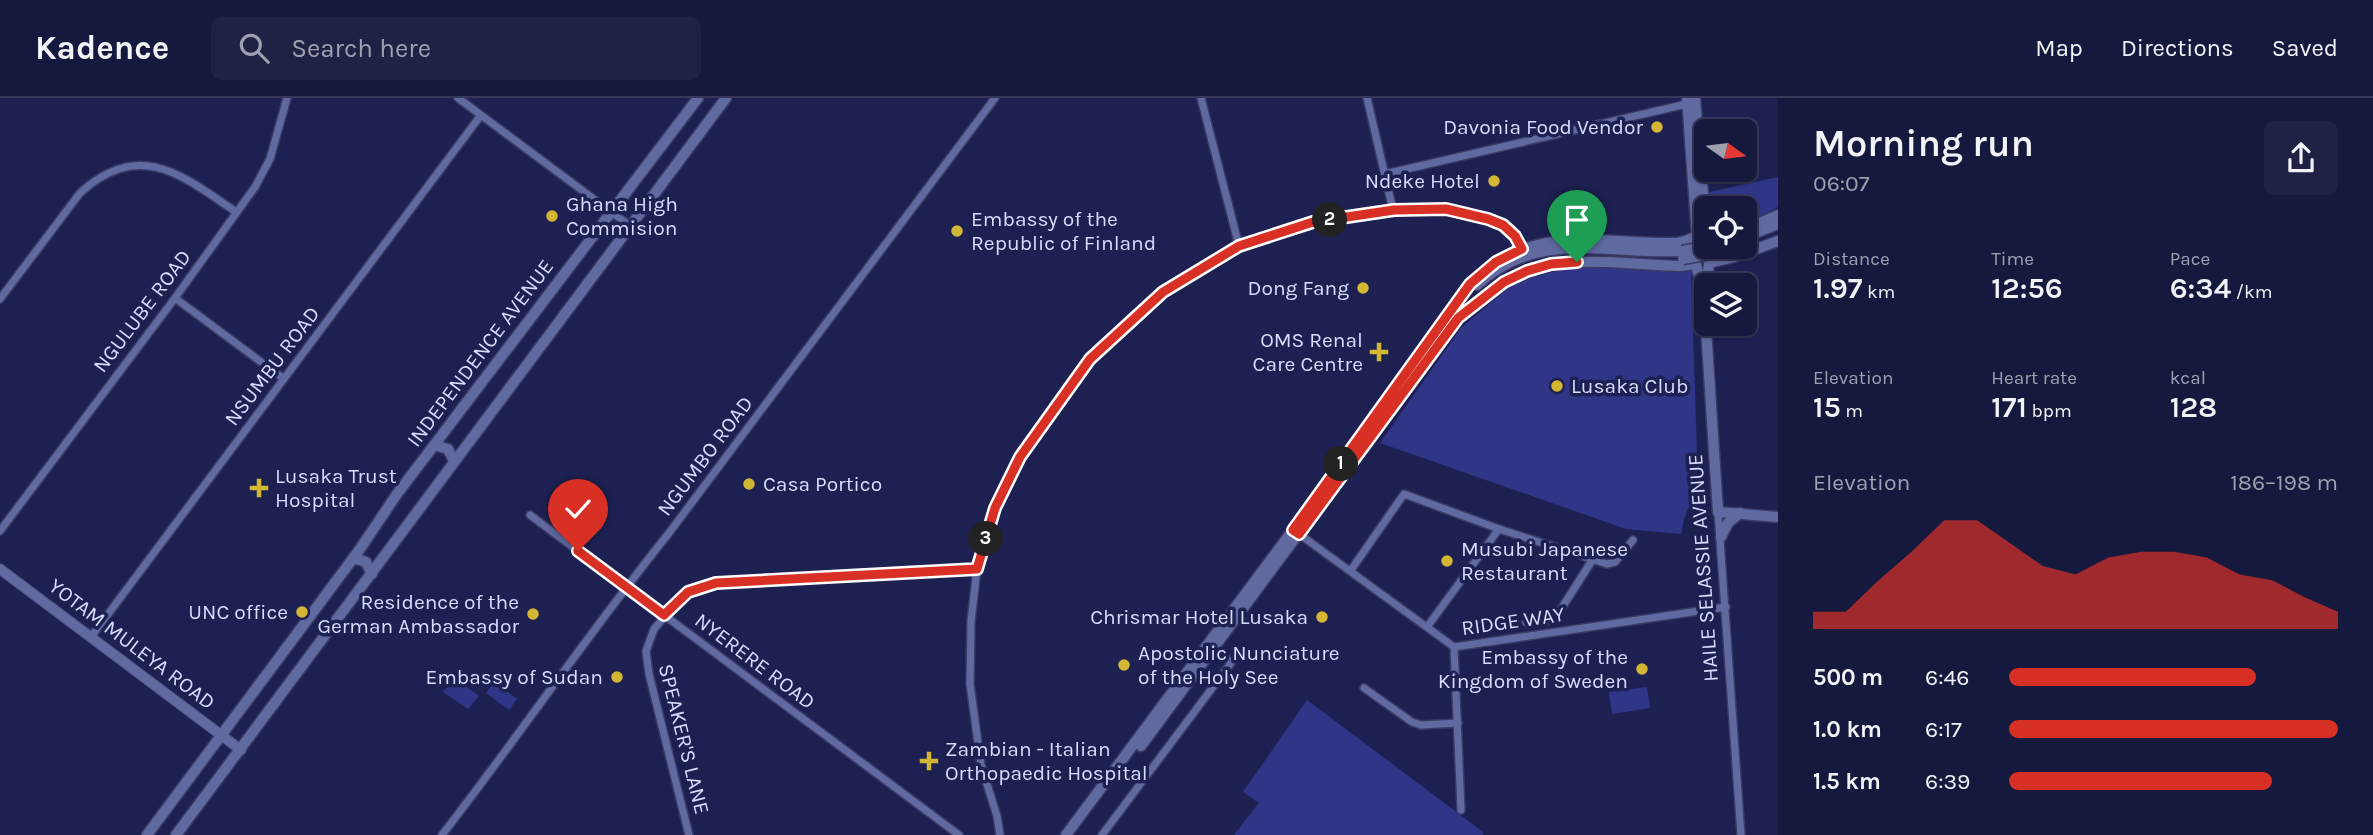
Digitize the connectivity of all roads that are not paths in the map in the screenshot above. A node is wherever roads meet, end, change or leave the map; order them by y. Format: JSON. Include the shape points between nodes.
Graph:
{"nodes":[{"id":1,"x":287,"y":98,"type":"edge"},
{"id":2,"x":458,"y":98,"type":"edge"},
{"id":3,"x":698,"y":98,"type":"edge"},
{"id":4,"x":726,"y":98,"type":"edge"},
{"id":5,"x":995,"y":98,"type":"edge"},
{"id":6,"x":1201,"y":98,"type":"edge"},
{"id":7,"x":1367,"y":98,"type":"edge"},
{"id":8,"x":1691,"y":101,"type":"edge"},
{"id":9,"x":481,"y":114,"type":"junction"},
{"id":10,"x":1385,"y":174,"type":"junction"},
{"id":11,"x":1698,"y":196,"type":"edge"},
{"id":12,"x":1394,"y":210,"type":"junction"},
{"id":13,"x":236,"y":212,"type":"junction"},
{"id":14,"x":612,"y":212,"type":"junction"},
{"id":15,"x":1778,"y":215,"type":"edge"},
{"id":16,"x":1757,"y":224,"type":"edge"},
{"id":17,"x":1778,"y":224,"type":"edge"},
{"id":18,"x":630,"y":226,"type":"junction"},
{"id":19,"x":1778,"y":231,"type":"edge"},
{"id":20,"x":1757,"y":232,"type":"edge"},
{"id":21,"x":1694,"y":237,"type":"edge"},
{"id":22,"x":1694,"y":238,"type":"edge"},
{"id":23,"x":1757,"y":240,"type":"edge"},
{"id":24,"x":1778,"y":241,"type":"edge"},
{"id":25,"x":1239,"y":246,"type":"junction"},
{"id":26,"x":1522,"y":249,"type":"junction"},
{"id":27,"x":1694,"y":255,"type":"edge"},
{"id":28,"x":1694,"y":258,"type":"edge"},
{"id":29,"x":1689,"y":259,"type":"junction"},
{"id":30,"x":1713,"y":259,"type":"edge"},
{"id":31,"x":1710,"y":262,"type":"junction"},
{"id":32,"x":1694,"y":273,"type":"edge"},
{"id":33,"x":1708,"y":273,"type":"edge"},
{"id":34,"x":175,"y":298,"type":"junction"},
{"id":35,"x":0,"y":299,"type":"edge"},
{"id":36,"x":1459,"y":300,"type":"junction"},
{"id":37,"x":1707,"y":336,"type":"edge"},
{"id":38,"x":284,"y":379,"type":"junction"},
{"id":39,"x":438,"y":440,"type":"junction"},
{"id":40,"x":457,"y":457,"type":"junction"},
{"id":41,"x":1717,"y":489,"type":"junction"},
{"id":42,"x":1718,"y":512,"type":"junction"},
{"id":43,"x":1738,"y":513,"type":"junction"},
{"id":44,"x":530,"y":515,"type":"dead end"},
{"id":45,"x":1778,"y":517,"type":"edge"},
{"id":46,"x":1499,"y":529,"type":"junction"},
{"id":47,"x":0,"y":531,"type":"edge"},
{"id":48,"x":1296,"y":532,"type":"junction"},
{"id":49,"x":1721,"y":537,"type":"junction"},
{"id":50,"x":1633,"y":540,"type":"dead end"},
{"id":51,"x":357,"y":553,"type":"junction"},
{"id":52,"x":1592,"y":559,"type":"junction"},
{"id":53,"x":0,"y":569,"type":"edge"},
{"id":54,"x":977,"y":569,"type":"junction"},
{"id":55,"x":376,"y":570,"type":"junction"},
{"id":56,"x":1351,"y":570,"type":"junction"},
{"id":57,"x":626,"y":586,"type":"junction"},
{"id":58,"x":1726,"y":607,"type":"junction"},
{"id":59,"x":664,"y":615,"type":"junction"},
{"id":60,"x":1526,"y":622,"type":"dead end"},
{"id":61,"x":1427,"y":627,"type":"junction"},
{"id":62,"x":91,"y":636,"type":"junction"},
{"id":63,"x":1216,"y":647,"type":"junction"},
{"id":64,"x":1454,"y":648,"type":"junction"},
{"id":65,"x":1364,"y":688,"type":"dead end"},
{"id":66,"x":1458,"y":723,"type":"junction"},
{"id":67,"x":222,"y":735,"type":"junction"},
{"id":68,"x":241,"y":750,"type":"junction"},
{"id":69,"x":1461,"y":810,"type":"dead end"},
{"id":70,"x":147,"y":835,"type":"edge"},
{"id":71,"x":176,"y":835,"type":"edge"},
{"id":72,"x":442,"y":835,"type":"edge"},
{"id":73,"x":689,"y":835,"type":"edge"},
{"id":74,"x":959,"y":835,"type":"edge"},
{"id":75,"x":1000,"y":835,"type":"edge"},
{"id":76,"x":1066,"y":835,"type":"edge"},
{"id":77,"x":1074,"y":835,"type":"edge"},
{"id":78,"x":1102,"y":835,"type":"edge"},
{"id":79,"x":1741,"y":835,"type":"edge"}],
"edges":[{"from":1,"to":13,"type":"street","name":"NGULUBE ROAD","via":[[265,172]]},
{"from":2,"to":9,"type":"street"},
{"from":3,"to":14,"type":"main road","name":"INDEPENDENCE AVENUE"},
{"from":4,"to":18,"type":"main road","name":"INDEPENDENCE AVENUE"},
{"from":5,"to":57,"type":"street","name":"NGUMBO ROAD"},
{"from":6,"to":25,"type":"street"},
{"from":7,"to":10,"type":"street"},
{"from":8,"to":10,"type":"street"},
{"from":8,"to":11,"type":"main road"},
{"from":9,"to":14,"type":"street"},
{"from":9,"to":38,"type":"street","name":"NSUMBU ROAD"},
{"from":10,"to":12,"type":"street"},
{"from":12,"to":25,"type":"street","via":[[1313,222]]},
{"from":12,"to":26,"type":"street","via":[[1446,209],[1488,219],[1503,225]]},
{"from":13,"to":34,"type":"street","name":"NGULUBE ROAD"},
{"from":13,"to":35,"type":"street","via":[[172,171],[144,166],[113,170],[80,193]]},
{"from":14,"to":18,"type":"street"},
{"from":14,"to":39,"type":"main road","name":"INDEPENDENCE AVENUE"},
{"from":15,"to":16,"type":"main road"},
{"from":17,"to":20,"type":"main road"},
{"from":18,"to":40,"type":"main road","name":"INDEPENDENCE AVENUE"},
{"from":19,"to":23,"type":"main road"},
{"from":21,"to":26,"type":"main road","via":[[1678,243],[1568,239]]},
{"from":22,"to":29,"type":"main road","name":"HAILE SELASSIE AVENUE","via":[[1686,250]]},
{"from":24,"to":31,"type":"main road"},
{"from":25,"to":54,"type":"street","via":[[1163,292],[1090,359],[1020,457],[995,508]]},
{"from":26,"to":36,"type":"main road","via":[[1483,271]]},
{"from":27,"to":29,"type":"main road","bridge":true},
{"from":28,"to":29,"type":"main road","bridge":true},
{"from":29,"to":31,"type":"main road"},
{"from":29,"to":32,"type":"main road","name":"HAILE SELASSIE AVENUE"},
{"from":29,"to":36,"type":"main road","via":[[1567,247],[1536,251],[1504,266]]},
{"from":29,"to":48,"type":"main road","via":[[1568,253],[1538,257],[1507,271],[1474,298]]},
{"from":30,"to":31,"type":"main road","name":"HAILE SELASSIE AVENUE"},
{"from":31,"to":33,"type":"main road","name":"HAILE SELASSIE AVENUE"},
{"from":34,"to":38,"type":"street"},
{"from":34,"to":47,"type":"street","name":"NGULUBE ROAD"},
{"from":36,"to":48,"type":"main road"},
{"from":37,"to":41,"type":"main road","name":"HAILE SELASSIE AVENUE"},
{"from":38,"to":62,"type":"street","name":"NSUMBU ROAD"},
{"from":39,"to":40,"type":"main road"},
{"from":39,"to":51,"type":"main road","name":"INDEPENDENCE AVENUE"},
{"from":40,"to":55,"type":"main road","name":"INDEPENDENCE AVENUE"},
{"from":41,"to":42,"type":"main road","name":"HAILE SELASSIE AVENUE"},
{"from":41,"to":43,"type":"main road"},
{"from":42,"to":43,"type":"main road"},
{"from":42,"to":49,"type":"street","name":"HAILE SELASSIE AVENUE"},
{"from":43,"to":45,"type":"main road"},
{"from":43,"to":49,"type":"main road"},
{"from":44,"to":57,"type":"street","name":"NYERERE ROAD"},
{"from":46,"to":52,"type":"street"},
{"from":46,"to":56,"type":"street","via":[[1404,494]]},
{"from":46,"to":61,"type":"street"},
{"from":48,"to":56,"type":"street","name":"RIDGE WAY"},
{"from":48,"to":63,"type":"main road"},
{"from":48,"to":76,"type":"main road"},
{"from":49,"to":58,"type":"street","name":"HAILE SELASSIE AVENUE"},
{"from":50,"to":52,"type":"street","via":[[1615,562]]},
{"from":51,"to":55,"type":"main road"},
{"from":51,"to":67,"type":"main road","name":"INDEPENDENCE AVENUE"},
{"from":52,"to":60,"type":"street","via":[[1556,617]]},
{"from":53,"to":62,"type":"street","name":"YOTAM MULEYA ROAD"},
{"from":54,"to":59,"type":"street","via":[[716,583],[688,592]]},
{"from":54,"to":75,"type":"street","via":[[970,684],[981,765]]},
{"from":55,"to":68,"type":"main road","name":"INDEPENDENCE AVENUE"},
{"from":56,"to":61,"type":"street","name":"RIDGE WAY"},
{"from":57,"to":59,"type":"street","name":"NYERERE ROAD"},
{"from":57,"to":72,"type":"street","name":"NGUMBO ROAD"},
{"from":58,"to":64,"type":"street","name":"RIDGE WAY"},
{"from":58,"to":79,"type":"street","name":"HAILE SELASSIE AVENUE"},
{"from":59,"to":73,"type":"street","name":"SPEAKER'S LANE","via":[[649,640],[646,661]]},
{"from":59,"to":74,"type":"street","name":"NYERERE ROAD"},
{"from":61,"to":64,"type":"street","name":"RIDGE WAY"},
{"from":62,"to":67,"type":"street","name":"YOTAM MULEYA ROAD"},
{"from":63,"to":77,"type":"main road"},
{"from":63,"to":78,"type":"street","via":[[1231,663]]},
{"from":64,"to":66,"type":"street"},
{"from":65,"to":66,"type":"street","via":[[1412,722]]},
{"from":66,"to":69,"type":"street"},
{"from":67,"to":68,"type":"street","name":"YOTAM MULEYA ROAD"},
{"from":67,"to":70,"type":"main road","name":"INDEPENDENCE AVENUE"},
{"from":68,"to":71,"type":"main road","name":"INDEPENDENCE AVENUE"}]}
